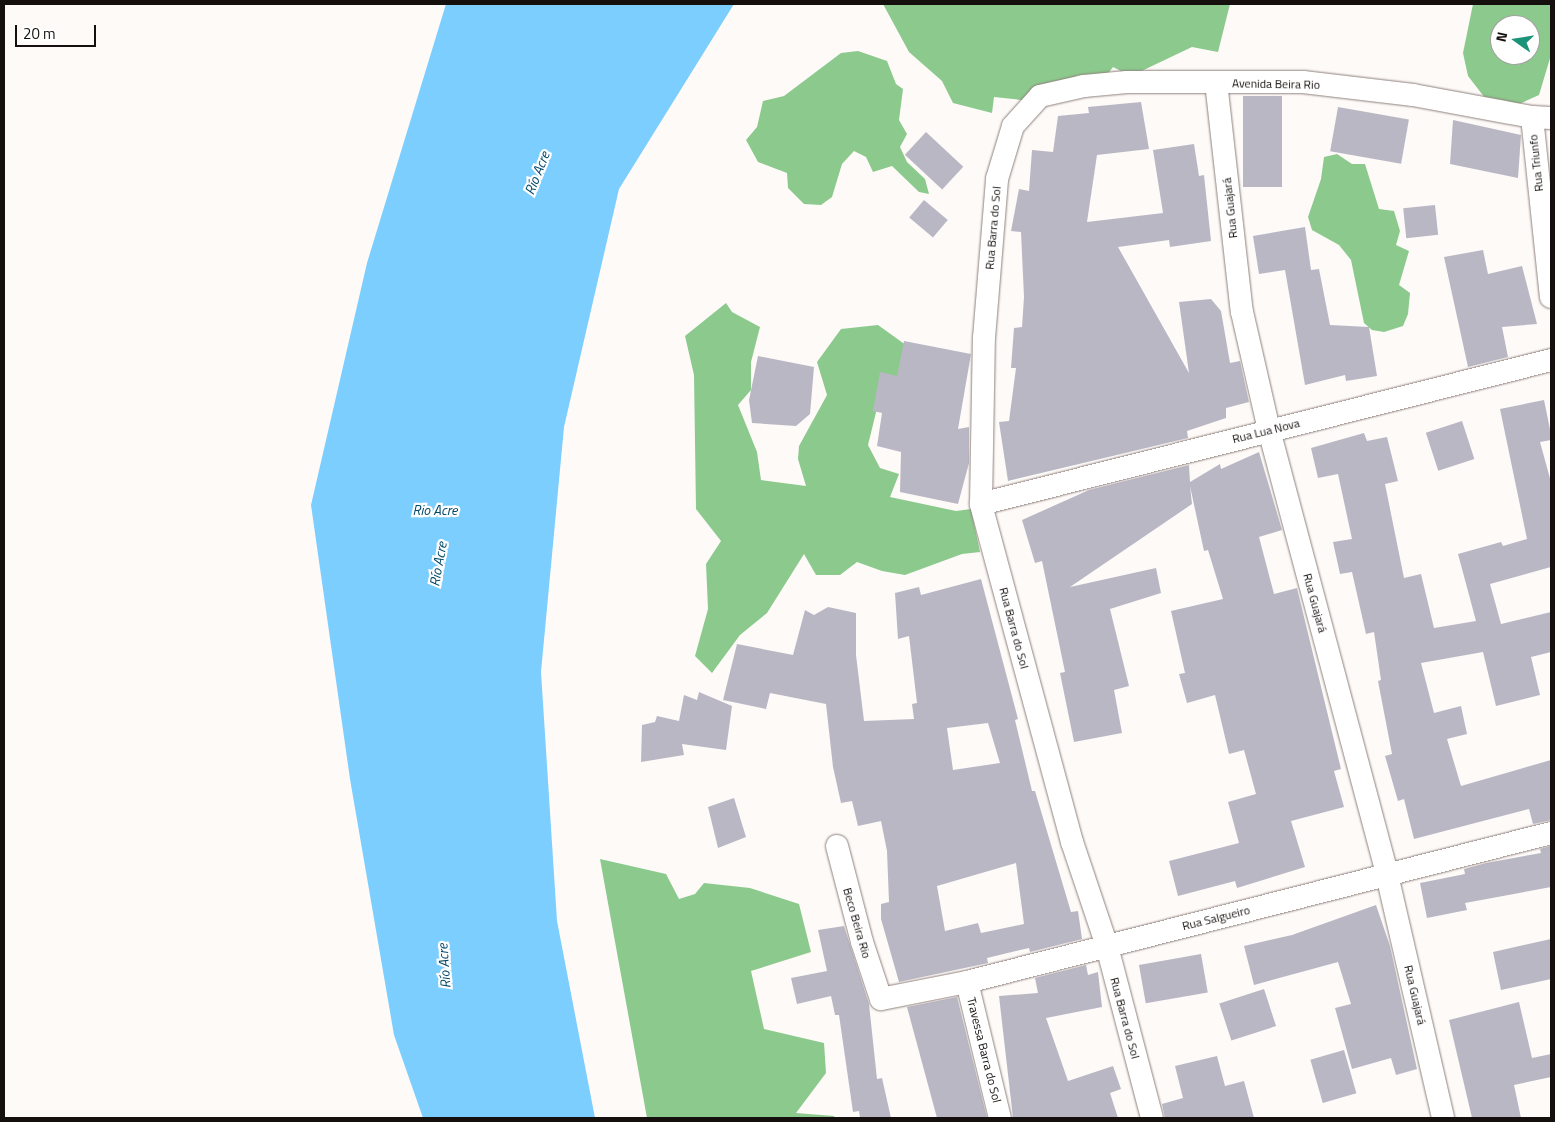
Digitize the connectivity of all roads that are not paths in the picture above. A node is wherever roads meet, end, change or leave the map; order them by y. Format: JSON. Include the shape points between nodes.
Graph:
{"nodes":[{"id":1,"x":1216,"y":82,"type":"junction"},
{"id":2,"x":1541,"y":118,"type":"edge"},
{"id":3,"x":1013,"y":126,"type":"joint"},
{"id":4,"x":1551,"y":297,"type":"edge"},
{"id":5,"x":1551,"y":360,"type":"edge"},
{"id":6,"x":1269,"y":430,"type":"junction"},
{"id":7,"x":981,"y":504,"type":"junction"},
{"id":8,"x":1551,"y":833,"type":"edge"},
{"id":9,"x":837,"y":846,"type":"dead end"},
{"id":10,"x":1387,"y":875,"type":"junction"},
{"id":11,"x":1106,"y":946,"type":"junction"},
{"id":12,"x":967,"y":982,"type":"junction"},
{"id":13,"x":881,"y":999,"type":"joint"},
{"id":14,"x":1000,"y":1118,"type":"edge"},
{"id":15,"x":1152,"y":1118,"type":"edge"},
{"id":16,"x":1444,"y":1118,"type":"edge"}],
"edges":[{"from":1,"to":2,"type":"street","name":"Avenida Beira Rio","via":[[1303,82],[1413,96]]},
{"from":1,"to":3,"type":"street","name":"Avenida Beira Rio","via":[[1127,82],[1057,92],[1040,96]]},
{"from":1,"to":6,"type":"street","name":"Rua Guajará","via":[[1242,312]]},
{"from":2,"to":4,"type":"street","name":"Rua Triunfo"},
{"from":3,"to":7,"type":"street","name":"Rua Barra do Sol","via":[[996,189],[984,338]]},
{"from":5,"to":6,"type":"street","name":"Rua Lua Nova"},
{"from":6,"to":7,"type":"street","name":"Rua Lua Nova"},
{"from":6,"to":10,"type":"street","name":"Rua Guajará"},
{"from":7,"to":11,"type":"street","name":"Rua Barra do Sol","via":[[1072,842]]},
{"from":8,"to":10,"type":"street","name":"Rua Salgueiro"},
{"from":9,"to":13,"type":"street","name":"Beco Beira Rio"},
{"from":10,"to":11,"type":"street","name":"Rua Salgueiro"},
{"from":10,"to":16,"type":"street","name":"Rua Guajará"},
{"from":11,"to":12,"type":"street","name":"Rua Salgueiro"},
{"from":11,"to":15,"type":"street","name":"Rua Barra do Sol"},
{"from":12,"to":13,"type":"street","name":"Rua Salgueiro"},
{"from":12,"to":14,"type":"street","name":"Travessa Barra do Sol"}]}
